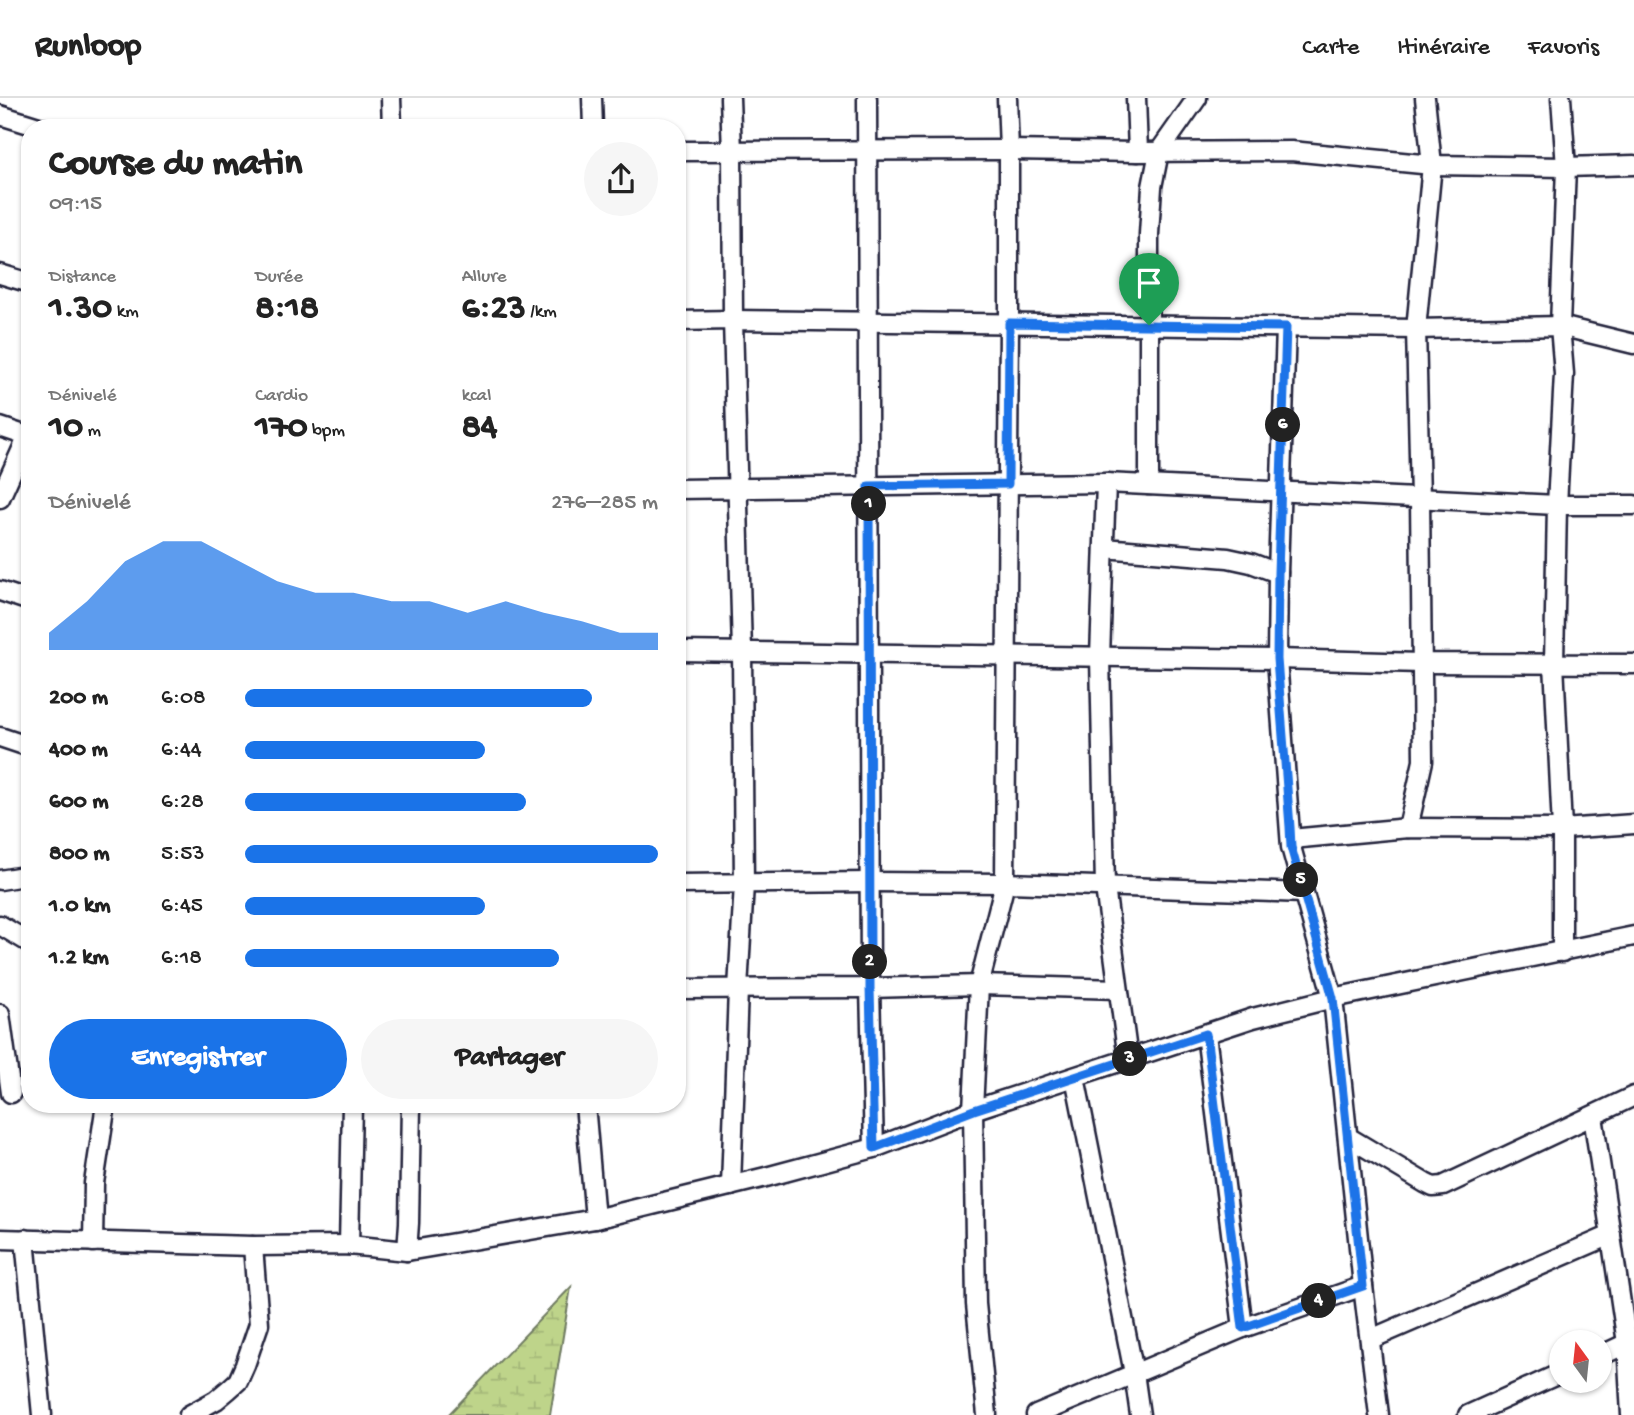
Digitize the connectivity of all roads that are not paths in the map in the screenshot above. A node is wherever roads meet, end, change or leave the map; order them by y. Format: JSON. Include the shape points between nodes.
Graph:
{"nodes":[{"id":1,"x":391,"y":98,"type":"edge"},
{"id":2,"x":592,"y":98,"type":"edge"},
{"id":3,"x":730,"y":98,"type":"edge"},
{"id":4,"x":867,"y":98,"type":"edge"},
{"id":5,"x":1007,"y":98,"type":"edge"},
{"id":6,"x":1136,"y":98,"type":"edge"},
{"id":7,"x":1197,"y":98,"type":"edge"},
{"id":8,"x":1425,"y":98,"type":"edge"},
{"id":9,"x":1561,"y":98,"type":"edge"},
{"id":10,"x":0,"y":115,"type":"edge"},
{"id":11,"x":392,"y":119,"type":"edge"},
{"id":12,"x":593,"y":119,"type":"edge"},
{"id":13,"x":21,"y":122,"type":"edge"},
{"id":14,"x":1009,"y":150,"type":"junction"},
{"id":15,"x":686,"y":151,"type":"edge"},
{"id":16,"x":867,"y":151,"type":"junction"},
{"id":17,"x":732,"y":152,"type":"junction"},
{"id":18,"x":1138,"y":152,"type":"junction"},
{"id":19,"x":1159,"y":152,"type":"junction"},
{"id":20,"x":1432,"y":165,"type":"junction"},
{"id":21,"x":1634,"y":165,"type":"edge"},
{"id":22,"x":1566,"y":167,"type":"junction"},
{"id":23,"x":0,"y":274,"type":"edge"},
{"id":24,"x":21,"y":277,"type":"edge"},
{"id":25,"x":733,"y":320,"type":"junction"},
{"id":26,"x":686,"y":321,"type":"edge"},
{"id":27,"x":868,"y":321,"type":"junction"},
{"id":28,"x":1009,"y":323,"type":"junction"},
{"id":29,"x":1149,"y":325,"type":"junction"},
{"id":30,"x":1560,"y":326,"type":"junction"},
{"id":31,"x":1286,"y":327,"type":"junction"},
{"id":32,"x":1416,"y":329,"type":"junction"},
{"id":33,"x":1634,"y":344,"type":"edge"},
{"id":34,"x":0,"y":427,"type":"edge"},
{"id":35,"x":21,"y":434,"type":"edge"},
{"id":36,"x":21,"y":453,"type":"edge"},
{"id":37,"x":1106,"y":483,"type":"junction"},
{"id":38,"x":1008,"y":484,"type":"junction"},
{"id":39,"x":1149,"y":485,"type":"junction"},
{"id":40,"x":869,"y":486,"type":"junction"},
{"id":41,"x":738,"y":488,"type":"junction"},
{"id":42,"x":686,"y":489,"type":"edge"},
{"id":43,"x":1281,"y":491,"type":"junction"},
{"id":44,"x":0,"y":498,"type":"edge"},
{"id":45,"x":1420,"y":499,"type":"junction"},
{"id":46,"x":1557,"y":505,"type":"junction"},
{"id":47,"x":1634,"y":505,"type":"edge"},
{"id":48,"x":1104,"y":548,"type":"junction"},
{"id":49,"x":1278,"y":573,"type":"junction"},
{"id":50,"x":0,"y":591,"type":"edge"},
{"id":51,"x":21,"y":598,"type":"edge"},
{"id":52,"x":686,"y":651,"type":"edge"},
{"id":53,"x":742,"y":652,"type":"junction"},
{"id":54,"x":869,"y":654,"type":"junction"},
{"id":55,"x":1007,"y":656,"type":"junction"},
{"id":56,"x":1100,"y":657,"type":"junction"},
{"id":57,"x":1277,"y":659,"type":"junction"},
{"id":58,"x":1421,"y":663,"type":"junction"},
{"id":59,"x":1554,"y":663,"type":"junction"},
{"id":60,"x":1634,"y":664,"type":"edge"},
{"id":61,"x":0,"y":737,"type":"edge"},
{"id":62,"x":21,"y":744,"type":"edge"},
{"id":63,"x":1634,"y":824,"type":"edge"},
{"id":64,"x":1408,"y":828,"type":"junction"},
{"id":65,"x":1562,"y":829,"type":"junction"},
{"id":66,"x":1291,"y":839,"type":"junction"},
{"id":67,"x":21,"y":876,"type":"edge"},
{"id":68,"x":0,"y":880,"type":"edge"},
{"id":69,"x":870,"y":882,"type":"junction"},
{"id":70,"x":1005,"y":883,"type":"junction"},
{"id":71,"x":686,"y":884,"type":"edge"},
{"id":72,"x":744,"y":884,"type":"junction"},
{"id":73,"x":1105,"y":887,"type":"junction"},
{"id":74,"x":1304,"y":893,"type":"junction"},
{"id":75,"x":0,"y":925,"type":"edge"},
{"id":76,"x":1634,"y":936,"type":"edge"},
{"id":77,"x":21,"y":938,"type":"edge"},
{"id":78,"x":1562,"y":952,"type":"junction"},
{"id":79,"x":979,"y":985,"type":"junction"},
{"id":80,"x":870,"y":988,"type":"junction"},
{"id":81,"x":686,"y":989,"type":"edge"},
{"id":82,"x":738,"y":989,"type":"junction"},
{"id":83,"x":1118,"y":989,"type":"junction"},
{"id":84,"x":1333,"y":998,"type":"junction"},
{"id":85,"x":0,"y":1014,"type":"edge"},
{"id":86,"x":1206,"y":1034,"type":"junction"},
{"id":87,"x":1128,"y":1059,"type":"junction"},
{"id":88,"x":1075,"y":1077,"type":"junction"},
{"id":89,"x":6,"y":1093,"type":"edge"},
{"id":90,"x":1634,"y":1096,"type":"edge"},
{"id":91,"x":974,"y":1110,"type":"junction"},
{"id":92,"x":105,"y":1113,"type":"edge"},
{"id":93,"x":352,"y":1113,"type":"edge"},
{"id":94,"x":411,"y":1113,"type":"edge"},
{"id":95,"x":586,"y":1113,"type":"edge"},
{"id":96,"x":1593,"y":1116,"type":"junction"},
{"id":97,"x":1348,"y":1137,"type":"junction"},
{"id":98,"x":874,"y":1148,"type":"junction"},
{"id":99,"x":731,"y":1186,"type":"junction"},
{"id":100,"x":595,"y":1219,"type":"junction"},
{"id":101,"x":1611,"y":1234,"type":"junction"},
{"id":102,"x":0,"y":1239,"type":"edge"},
{"id":103,"x":25,"y":1239,"type":"junction"},
{"id":104,"x":93,"y":1242,"type":"junction"},
{"id":105,"x":349,"y":1245,"type":"junction"},
{"id":106,"x":253,"y":1246,"type":"junction"},
{"id":107,"x":407,"y":1251,"type":"junction"},
{"id":108,"x":1363,"y":1286,"type":"junction"},
{"id":109,"x":1243,"y":1328,"type":"junction"},
{"id":110,"x":1370,"y":1339,"type":"junction"},
{"id":111,"x":1630,"y":1342,"type":"edge"},
{"id":112,"x":1612,"y":1350,"type":"edge"},
{"id":113,"x":1134,"y":1373,"type":"junction"},
{"id":114,"x":1549,"y":1378,"type":"edge"},
{"id":115,"x":42,"y":1415,"type":"edge"},
{"id":116,"x":189,"y":1415,"type":"edge"},
{"id":117,"x":987,"y":1415,"type":"edge"},
{"id":118,"x":1036,"y":1415,"type":"edge"},
{"id":119,"x":1140,"y":1415,"type":"edge"},
{"id":120,"x":1379,"y":1415,"type":"edge"},
{"id":121,"x":1468,"y":1415,"type":"edge"},
{"id":122,"x":1631,"y":1415,"type":"edge"}],
"edges":[{"from":1,"to":11,"type":"street"},
{"from":2,"to":12,"type":"street"},
{"from":3,"to":17,"type":"street"},
{"from":4,"to":16,"type":"street"},
{"from":5,"to":14,"type":"street"},
{"from":6,"to":18,"type":"street"},
{"from":7,"to":19,"type":"street"},
{"from":8,"to":20,"type":"street"},
{"from":9,"to":22,"type":"street"},
{"from":10,"to":13,"type":"street"},
{"from":14,"to":16,"type":"street"},
{"from":14,"to":18,"type":"street"},
{"from":14,"to":28,"type":"street"},
{"from":15,"to":17,"type":"street"},
{"from":16,"to":17,"type":"street"},
{"from":16,"to":27,"type":"street"},
{"from":17,"to":25,"type":"street"},
{"from":18,"to":19,"type":"street"},
{"from":19,"to":20,"type":"street","via":[[1291,151]]},
{"from":19,"to":29,"type":"street","via":[[1149,234]]},
{"from":20,"to":22,"type":"street"},
{"from":20,"to":32,"type":"street"},
{"from":21,"to":22,"type":"street"},
{"from":22,"to":30,"type":"street"},
{"from":23,"to":24,"type":"street"},
{"from":25,"to":26,"type":"street"},
{"from":25,"to":27,"type":"street"},
{"from":25,"to":41,"type":"street"},
{"from":27,"to":28,"type":"street"},
{"from":27,"to":40,"type":"street"},
{"from":28,"to":29,"type":"street"},
{"from":28,"to":38,"type":"street"},
{"from":29,"to":31,"type":"street"},
{"from":29,"to":39,"type":"street"},
{"from":30,"to":32,"type":"street"},
{"from":30,"to":33,"type":"street"},
{"from":30,"to":46,"type":"street","via":[[1564,374]]},
{"from":31,"to":32,"type":"street"},
{"from":31,"to":43,"type":"street"},
{"from":32,"to":45,"type":"street"},
{"from":34,"to":35,"type":"street"},
{"from":36,"to":44,"type":"street"},
{"from":37,"to":38,"type":"street"},
{"from":37,"to":39,"type":"street"},
{"from":37,"to":48,"type":"street"},
{"from":38,"to":40,"type":"street"},
{"from":38,"to":55,"type":"street"},
{"from":39,"to":43,"type":"street"},
{"from":40,"to":41,"type":"street"},
{"from":40,"to":54,"type":"street"},
{"from":41,"to":42,"type":"street"},
{"from":41,"to":53,"type":"street"},
{"from":43,"to":45,"type":"street"},
{"from":43,"to":49,"type":"street"},
{"from":45,"to":46,"type":"street"},
{"from":45,"to":58,"type":"street"},
{"from":46,"to":47,"type":"street"},
{"from":46,"to":59,"type":"street"},
{"from":48,"to":49,"type":"street","via":[[1228,558]]},
{"from":48,"to":56,"type":"street"},
{"from":49,"to":57,"type":"street"},
{"from":50,"to":51,"type":"street"},
{"from":52,"to":53,"type":"street"},
{"from":53,"to":54,"type":"street"},
{"from":53,"to":72,"type":"street"},
{"from":54,"to":55,"type":"street"},
{"from":54,"to":69,"type":"street"},
{"from":55,"to":56,"type":"street"},
{"from":55,"to":70,"type":"street"},
{"from":56,"to":57,"type":"street"},
{"from":56,"to":73,"type":"street"},
{"from":57,"to":58,"type":"street"},
{"from":57,"to":66,"type":"street"},
{"from":58,"to":59,"type":"street"},
{"from":58,"to":64,"type":"street","via":[[1423,761]]},
{"from":59,"to":60,"type":"street"},
{"from":59,"to":65,"type":"street"},
{"from":61,"to":62,"type":"street"},
{"from":63,"to":65,"type":"street"},
{"from":64,"to":65,"type":"street"},
{"from":64,"to":66,"type":"street"},
{"from":65,"to":78,"type":"street"},
{"from":66,"to":74,"type":"street"},
{"from":67,"to":68,"type":"street"},
{"from":69,"to":70,"type":"street"},
{"from":69,"to":72,"type":"street"},
{"from":69,"to":80,"type":"street"},
{"from":70,"to":73,"type":"street"},
{"from":70,"to":79,"type":"street"},
{"from":71,"to":72,"type":"street"},
{"from":72,"to":82,"type":"street"},
{"from":73,"to":74,"type":"street"},
{"from":73,"to":83,"type":"street"},
{"from":74,"to":84,"type":"street"},
{"from":75,"to":77,"type":"street"},
{"from":76,"to":78,"type":"street"},
{"from":78,"to":84,"type":"street"},
{"from":79,"to":80,"type":"street"},
{"from":79,"to":83,"type":"street"},
{"from":79,"to":91,"type":"street"},
{"from":80,"to":82,"type":"street"},
{"from":80,"to":98,"type":"street"},
{"from":81,"to":82,"type":"street"},
{"from":82,"to":99,"type":"street"},
{"from":83,"to":87,"type":"street"},
{"from":84,"to":86,"type":"street"},
{"from":84,"to":97,"type":"street"},
{"from":85,"to":89,"type":"street"},
{"from":86,"to":87,"type":"street"},
{"from":86,"to":109,"type":"street"},
{"from":87,"to":88,"type":"street"},
{"from":88,"to":91,"type":"street"},
{"from":88,"to":113,"type":"street"},
{"from":90,"to":96,"type":"street"},
{"from":91,"to":98,"type":"street"},
{"from":91,"to":117,"type":"street","via":[[976,1304]]},
{"from":92,"to":104,"type":"street","via":[[94,1183]]},
{"from":93,"to":105,"type":"street"},
{"from":94,"to":107,"type":"street"},
{"from":95,"to":100,"type":"street"},
{"from":96,"to":97,"type":"street","via":[[1433,1187]]},
{"from":96,"to":101,"type":"street"},
{"from":97,"to":108,"type":"street"},
{"from":98,"to":99,"type":"street"},
{"from":99,"to":100,"type":"street"},
{"from":100,"to":107,"type":"street"},
{"from":101,"to":110,"type":"street"},
{"from":101,"to":111,"type":"street"},
{"from":102,"to":103,"type":"street"},
{"from":103,"to":104,"type":"street"},
{"from":103,"to":115,"type":"street"},
{"from":104,"to":106,"type":"street"},
{"from":105,"to":106,"type":"street"},
{"from":105,"to":107,"type":"street"},
{"from":106,"to":116,"type":"street","via":[[259,1324],[245,1365],[228,1390]]},
{"from":108,"to":109,"type":"street"},
{"from":108,"to":110,"type":"street"},
{"from":109,"to":113,"type":"street"},
{"from":110,"to":120,"type":"street"},
{"from":111,"to":112,"type":"street"},
{"from":111,"to":122,"type":"street"},
{"from":113,"to":118,"type":"street"},
{"from":113,"to":119,"type":"street"},
{"from":114,"to":121,"type":"street"}]}
